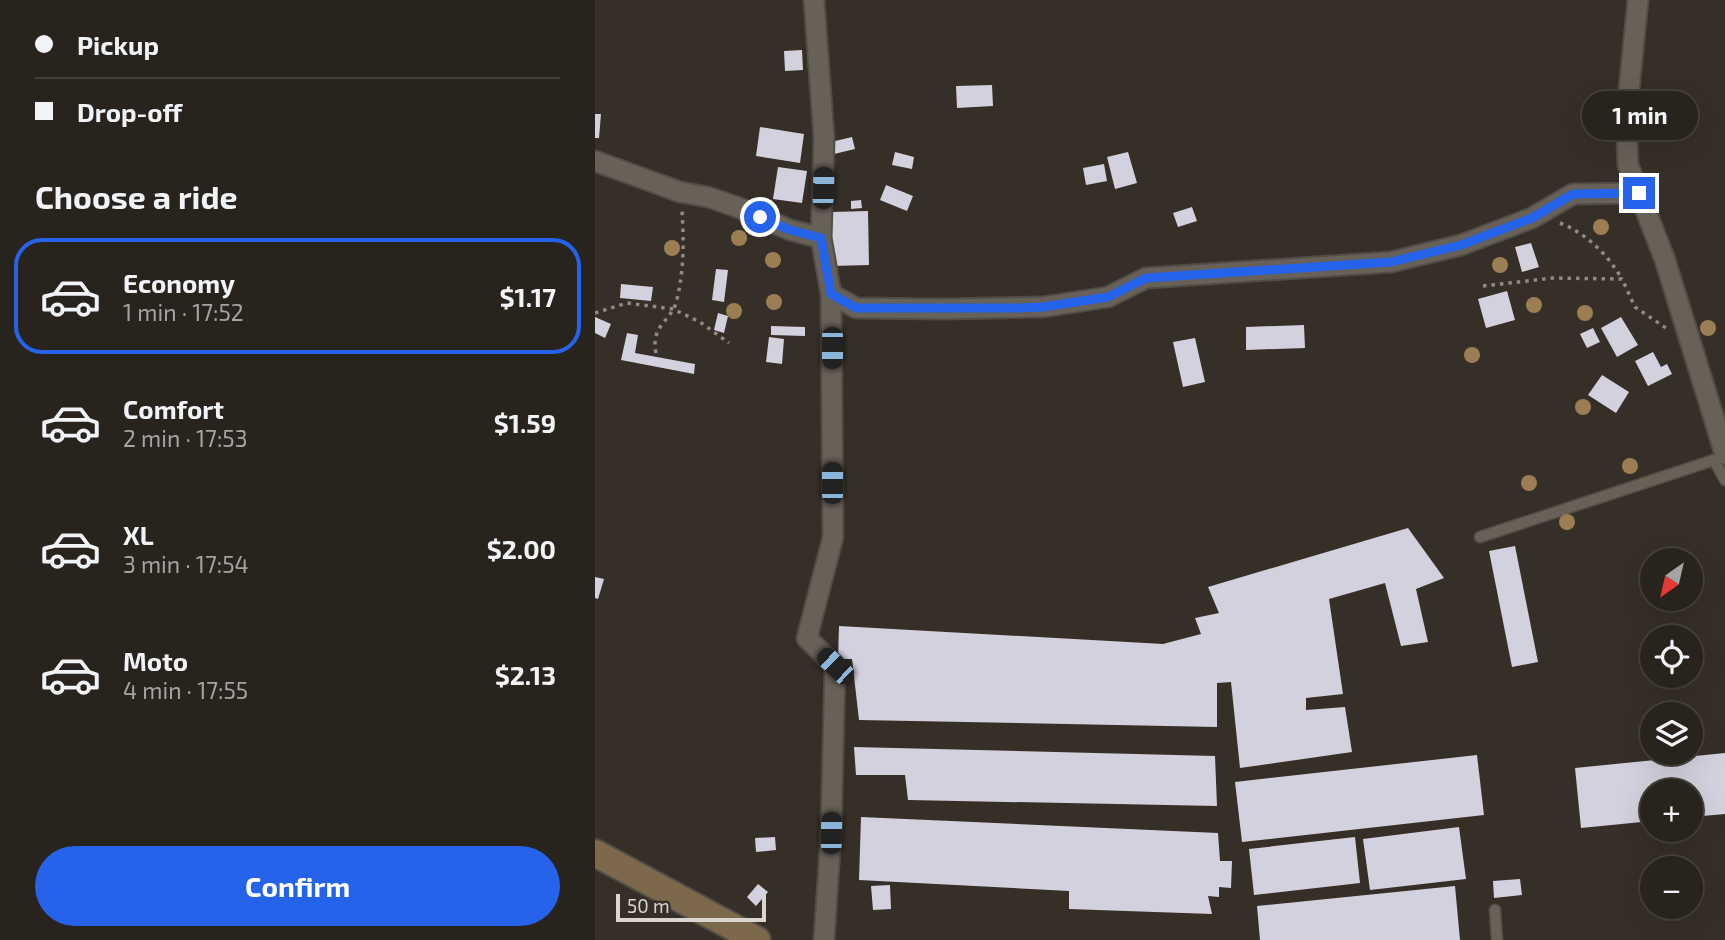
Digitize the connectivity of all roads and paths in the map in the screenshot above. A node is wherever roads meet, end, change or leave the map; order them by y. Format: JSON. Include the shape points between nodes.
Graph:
{"nodes":[{"id":1,"x":814,"y":0,"type":"edge"},
{"id":2,"x":1638,"y":0,"type":"edge"},
{"id":3,"x":595,"y":161,"type":"edge"},
{"id":4,"x":680,"y":192,"type":"junction"},
{"id":5,"x":1639,"y":193,"type":"junction"},
{"id":6,"x":1532,"y":218,"type":"junction"},
{"id":7,"x":821,"y":238,"type":"junction"},
{"id":8,"x":1622,"y":279,"type":"junction"},
{"id":9,"x":1483,"y":286,"type":"dead end"},
{"id":10,"x":831,"y":294,"type":"junction"},
{"id":11,"x":673,"y":309,"type":"junction"},
{"id":12,"x":595,"y":313,"type":"edge"},
{"id":13,"x":1669,"y":330,"type":"dead end"},
{"id":14,"x":729,"y":343,"type":"dead end"},
{"id":15,"x":656,"y":353,"type":"dead end"},
{"id":16,"x":1725,"y":454,"type":"edge"},
{"id":17,"x":1725,"y":480,"type":"edge"},
{"id":18,"x":1480,"y":537,"type":"dead end"},
{"id":19,"x":595,"y":853,"type":"edge"},
{"id":20,"x":1495,"y":910,"type":"dead end"},
{"id":21,"x":757,"y":940,"type":"edge"},
{"id":22,"x":824,"y":940,"type":"edge"},
{"id":23,"x":1497,"y":940,"type":"edge"}],
"edges":[{"from":1,"to":7,"type":"street","via":[[824,138]]},
{"from":2,"to":5,"type":"street","via":[[1626,119],[1628,165]]},
{"from":3,"to":4,"type":"street"},
{"from":4,"to":7,"type":"street","via":[[737,206],[790,230]]},
{"from":4,"to":11,"type":"path","via":[[684,244]]},
{"from":5,"to":6,"type":"street","via":[[1573,194]]},
{"from":5,"to":16,"type":"street","via":[[1665,260]]},
{"from":6,"to":8,"type":"path","via":[[1576,229]]},
{"from":6,"to":10,"type":"street","via":[[1461,245],[1391,262],[1146,278],[1108,297],[1043,307],[856,308]]},
{"from":7,"to":10,"type":"street"},
{"from":8,"to":9,"type":"path","via":[[1553,278]]},
{"from":8,"to":13,"type":"path","via":[[1635,307]]},
{"from":10,"to":22,"type":"street","via":[[833,537],[807,638],[835,666]]},
{"from":11,"to":12,"type":"path","via":[[627,303]]},
{"from":11,"to":14,"type":"path"},
{"from":11,"to":15,"type":"path","via":[[657,329]]},
{"from":17,"to":18,"type":"lane","via":[[1714,460]]},
{"from":19,"to":21,"type":"main road"},
{"from":20,"to":23,"type":"lane"}]}
